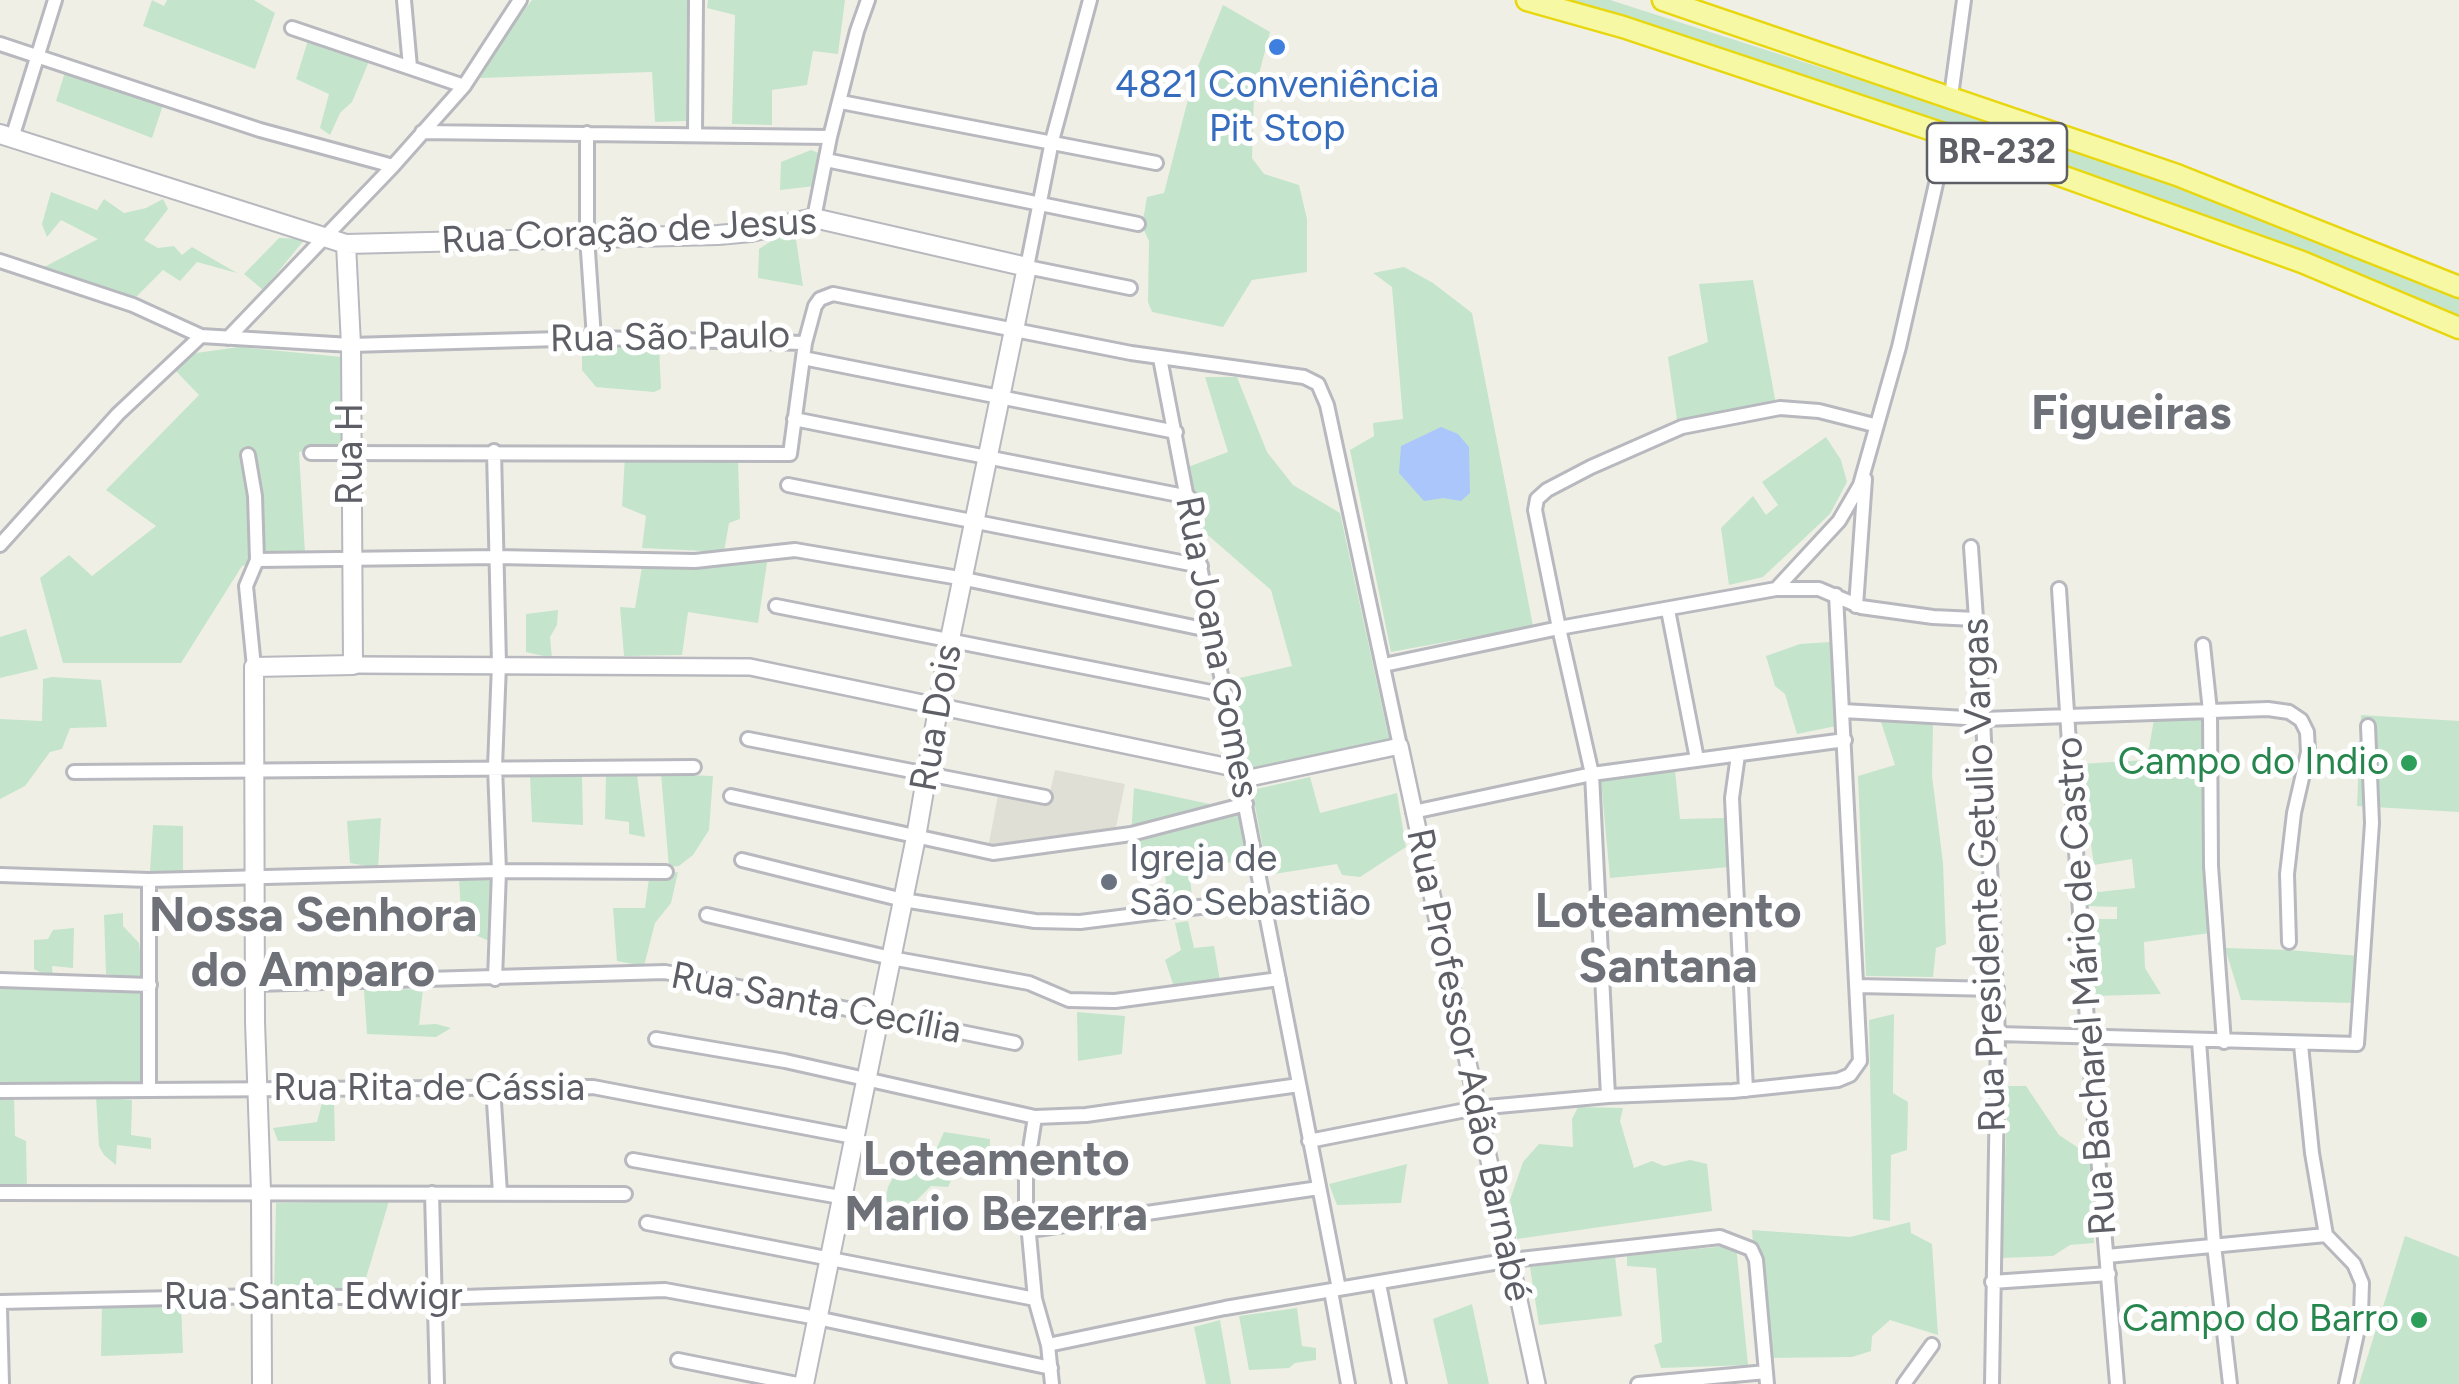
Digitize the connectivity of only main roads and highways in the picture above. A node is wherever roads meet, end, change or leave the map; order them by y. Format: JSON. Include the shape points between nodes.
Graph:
{"nodes":[{"id":1,"x":1527,"y":0,"type":"edge"},
{"id":2,"x":1663,"y":0,"type":"edge"},
{"id":3,"x":6,"y":136,"type":"edge"},
{"id":4,"x":346,"y":244,"type":"junction"},
{"id":5,"x":1027,"y":268,"type":"joint"},
{"id":6,"x":2459,"y":287,"type":"edge"},
{"id":7,"x":2459,"y":328,"type":"edge"},
{"id":8,"x":262,"y":1384,"type":"edge"},
{"id":9,"x":800,"y":1384,"type":"edge"}],
"edges":[{"from":1,"to":7,"type":"highway","number":"BR-232","via":[[1947,136],[2302,262]]},
{"from":2,"to":6,"type":"highway","number":"BR-232","via":[[2177,175]]},
{"from":3,"to":4,"type":"main road","name":"Rua Coração de Jesus"},
{"from":4,"to":5,"type":"main road","name":"Rua Coração de Jesus","via":[[718,235],[814,218]]},
{"from":4,"to":8,"type":"main road","name":"Rua H","via":[[353,665],[254,668]]},
{"from":5,"to":9,"type":"main road","name":"Rua Dois"}]}
